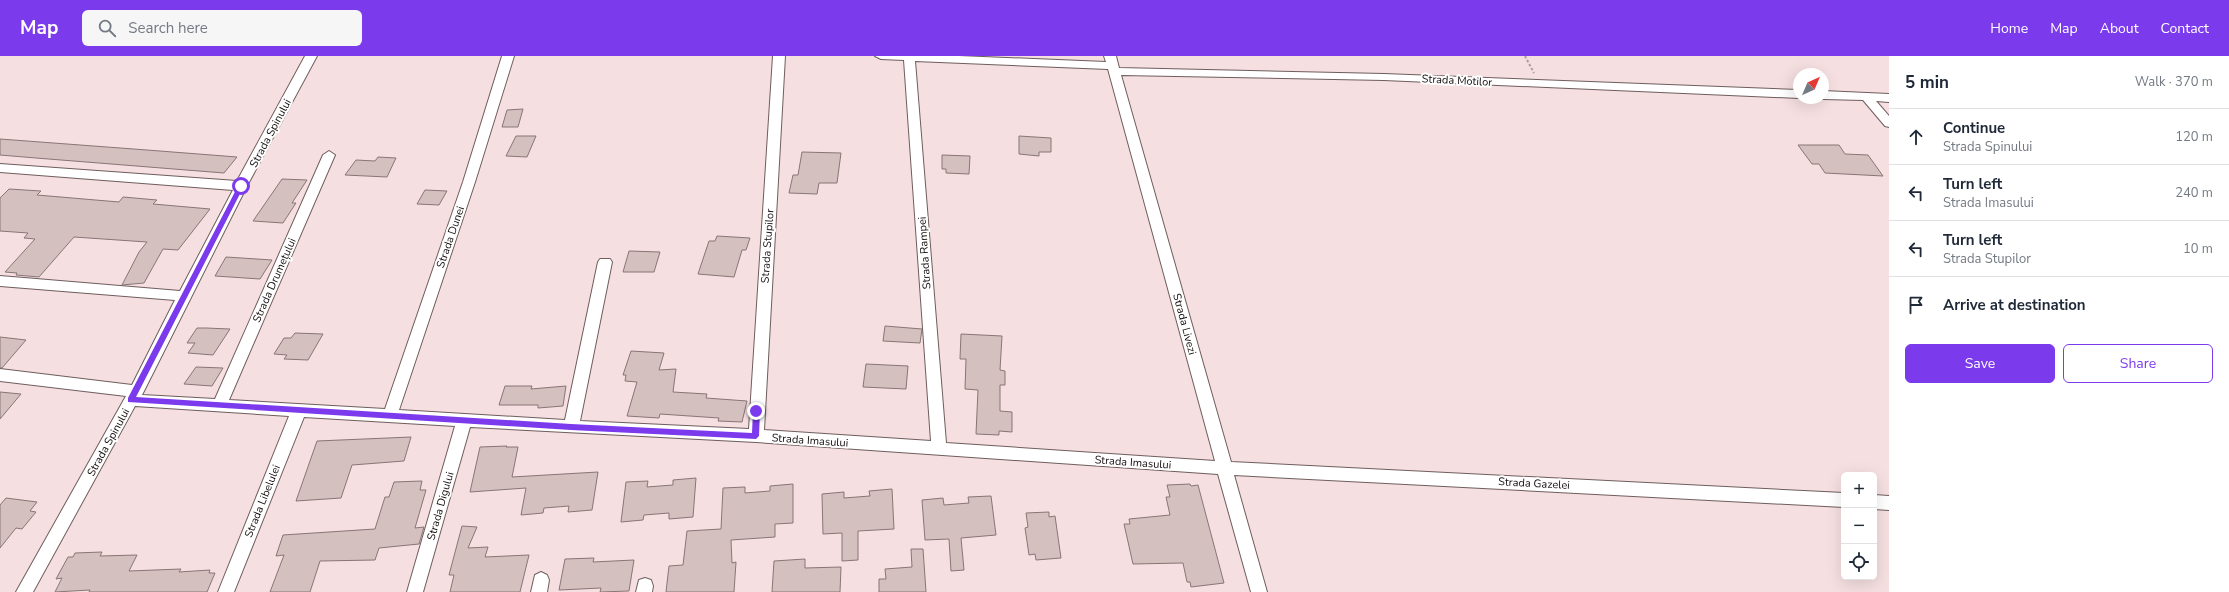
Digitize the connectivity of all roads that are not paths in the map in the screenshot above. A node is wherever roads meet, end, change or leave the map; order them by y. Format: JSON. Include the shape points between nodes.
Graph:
{"nodes":[{"id":1,"x":311,"y":56,"type":"edge"},
{"id":2,"x":508,"y":56,"type":"edge"},
{"id":3,"x":779,"y":56,"type":"edge"},
{"id":4,"x":881,"y":56,"type":"edge"},
{"id":5,"x":909,"y":58,"type":"junction"},
{"id":6,"x":1113,"y":64,"type":"edge"},
{"id":7,"x":1793,"y":94,"type":"edge"},
{"id":8,"x":1829,"y":95,"type":"edge"},
{"id":9,"x":1866,"y":97,"type":"junction"},
{"id":10,"x":1889,"y":98,"type":"edge"},
{"id":11,"x":1889,"y":123,"type":"edge"},
{"id":12,"x":329,"y":155,"type":"dead end"},
{"id":13,"x":0,"y":168,"type":"edge"},
{"id":14,"x":241,"y":186,"type":"junction"},
{"id":15,"x":605,"y":262,"type":"dead end"},
{"id":16,"x":0,"y":281,"type":"edge"},
{"id":17,"x":184,"y":296,"type":"junction"},
{"id":18,"x":0,"y":376,"type":"edge"},
{"id":19,"x":133,"y":395,"type":"junction"},
{"id":20,"x":219,"y":406,"type":"junction"},
{"id":21,"x":298,"y":410,"type":"junction"},
{"id":22,"x":390,"y":416,"type":"junction"},
{"id":23,"x":464,"y":421,"type":"junction"},
{"id":24,"x":571,"y":427,"type":"junction"},
{"id":25,"x":756,"y":436,"type":"junction"},
{"id":26,"x":939,"y":448,"type":"junction"},
{"id":27,"x":1225,"y":468,"type":"junction"},
{"id":28,"x":1841,"y":500,"type":"edge"},
{"id":29,"x":1877,"y":502,"type":"edge"},
{"id":30,"x":1889,"y":503,"type":"edge"},
{"id":31,"x":24,"y":592,"type":"edge"},
{"id":32,"x":226,"y":592,"type":"edge"},
{"id":33,"x":415,"y":592,"type":"edge"},
{"id":34,"x":1259,"y":592,"type":"edge"}],
"edges":[{"from":1,"to":14,"type":"street","name":"Strada Spinului"},
{"from":2,"to":22,"type":"street","name":"Strada Dunei","via":[[469,182]]},
{"from":3,"to":25,"type":"street","name":"Strada Stupilor"},
{"from":4,"to":5,"type":"street","name":"Strada Motilor"},
{"from":5,"to":6,"type":"street","name":"Strada Motilor"},
{"from":5,"to":26,"type":"street","name":"Strada Rampei"},
{"from":6,"to":7,"type":"street","name":"Strada Motilor"},
{"from":6,"to":27,"type":"street","name":"Strada Livezi"},
{"from":8,"to":9,"type":"street"},
{"from":9,"to":10,"type":"street"},
{"from":9,"to":11,"type":"street"},
{"from":12,"to":20,"type":"street","name":"Strada Drumețului"},
{"from":13,"to":14,"type":"street"},
{"from":14,"to":17,"type":"street","name":"Strada Spinului"},
{"from":15,"to":24,"type":"street"},
{"from":16,"to":17,"type":"street"},
{"from":17,"to":19,"type":"street","name":"Strada Spinului"},
{"from":18,"to":19,"type":"street","name":"Strada Imasului"},
{"from":19,"to":20,"type":"street","name":"Strada Imasului"},
{"from":19,"to":31,"type":"street","name":"Strada Spinului"},
{"from":20,"to":21,"type":"street","name":"Strada Imasului"},
{"from":21,"to":22,"type":"street","name":"Strada Imasului"},
{"from":21,"to":32,"type":"street","name":"Strada Libelulei"},
{"from":22,"to":23,"type":"street","name":"Strada Imasului"},
{"from":23,"to":24,"type":"street","name":"Strada Imasului"},
{"from":23,"to":33,"type":"street","name":"Strada Digului"},
{"from":24,"to":25,"type":"street","name":"Strada Imasului"},
{"from":25,"to":26,"type":"street","name":"Strada Imasului"},
{"from":26,"to":27,"type":"street","name":"Strada Imasului"},
{"from":27,"to":28,"type":"street","name":"Strada Gazelei"},
{"from":27,"to":34,"type":"street","name":"Strada Livezi"},
{"from":29,"to":30,"type":"street"}]}
